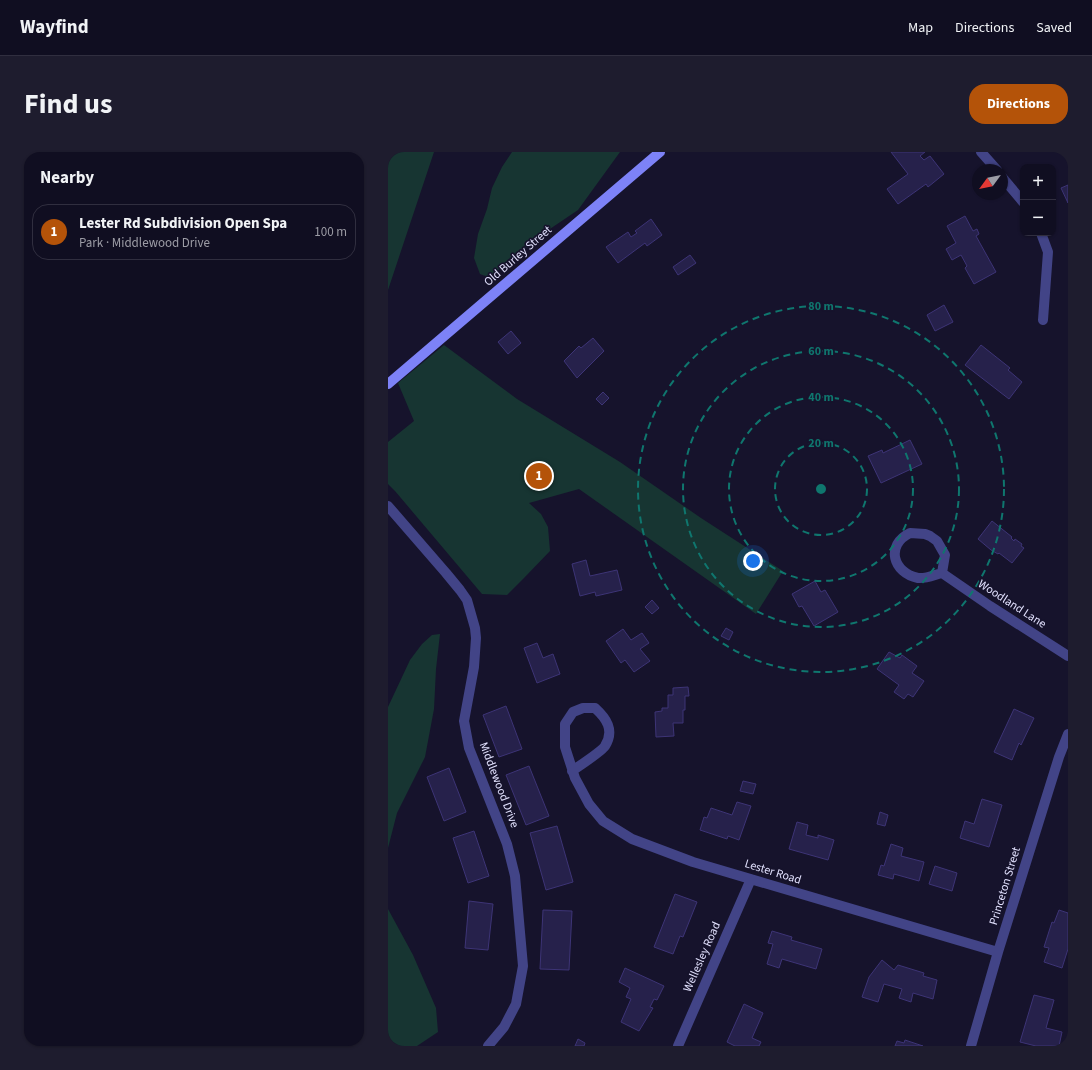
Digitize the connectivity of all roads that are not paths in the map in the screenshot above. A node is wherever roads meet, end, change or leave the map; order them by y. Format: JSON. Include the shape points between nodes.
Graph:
{"nodes":[{"id":1,"x":660,"y":152,"type":"edge"},
{"id":2,"x":981,"y":152,"type":"edge"},
{"id":3,"x":992,"y":164,"type":"edge"},
{"id":4,"x":1008,"y":184,"type":"edge"},
{"id":5,"x":1021,"y":200,"type":"edge"},
{"id":6,"x":1042,"y":236,"type":"edge"},
{"id":7,"x":1043,"y":320,"type":"dead end"},
{"id":8,"x":390,"y":382,"type":"edge"},
{"id":9,"x":388,"y":506,"type":"edge"},
{"id":10,"x":942,"y":573,"type":"junction"},
{"id":11,"x":1068,"y":656,"type":"edge"},
{"id":12,"x":1068,"y":734,"type":"edge"},
{"id":13,"x":572,"y":771,"type":"junction"},
{"id":14,"x":751,"y":879,"type":"junction"},
{"id":15,"x":998,"y":952,"type":"junction"},
{"id":16,"x":488,"y":1046,"type":"edge"},
{"id":17,"x":678,"y":1046,"type":"edge"},
{"id":18,"x":971,"y":1046,"type":"edge"}],
"edges":[{"from":1,"to":8,"type":"main road","name":"Old Burley Street"},
{"from":2,"to":3,"type":"street"},
{"from":4,"to":5,"type":"street"},
{"from":6,"to":7,"type":"street","via":[[1048,252]]},
{"from":9,"to":16,"type":"street","name":"Middlewood Drive","via":[[460,590],[475,628],[474,667],[464,722],[469,748],[507,844],[516,876],[523,966],[516,1004],[504,1027]]},
{"from":10,"to":10,"type":"street","via":[[918,578],[902,571],[895,558],[896,546],[910,533],[930,536],[937,541],[945,554]]},
{"from":10,"to":11,"type":"street","name":"Woodland Lane"},
{"from":12,"to":15,"type":"street","name":"Princeton Street"},
{"from":13,"to":13,"type":"street","name":"Lester Road","via":[[565,746],[565,724],[573,712],[583,708],[595,708],[603,715],[608,726],[608,736],[604,746]]},
{"from":13,"to":14,"type":"street","name":"Lester Road","via":[[589,804],[603,820],[632,839],[693,862]]},
{"from":14,"to":15,"type":"street","name":"Lester Road"},
{"from":14,"to":17,"type":"street","name":"Wellesley Road"},
{"from":15,"to":18,"type":"street","name":"Princeton Street"}]}
